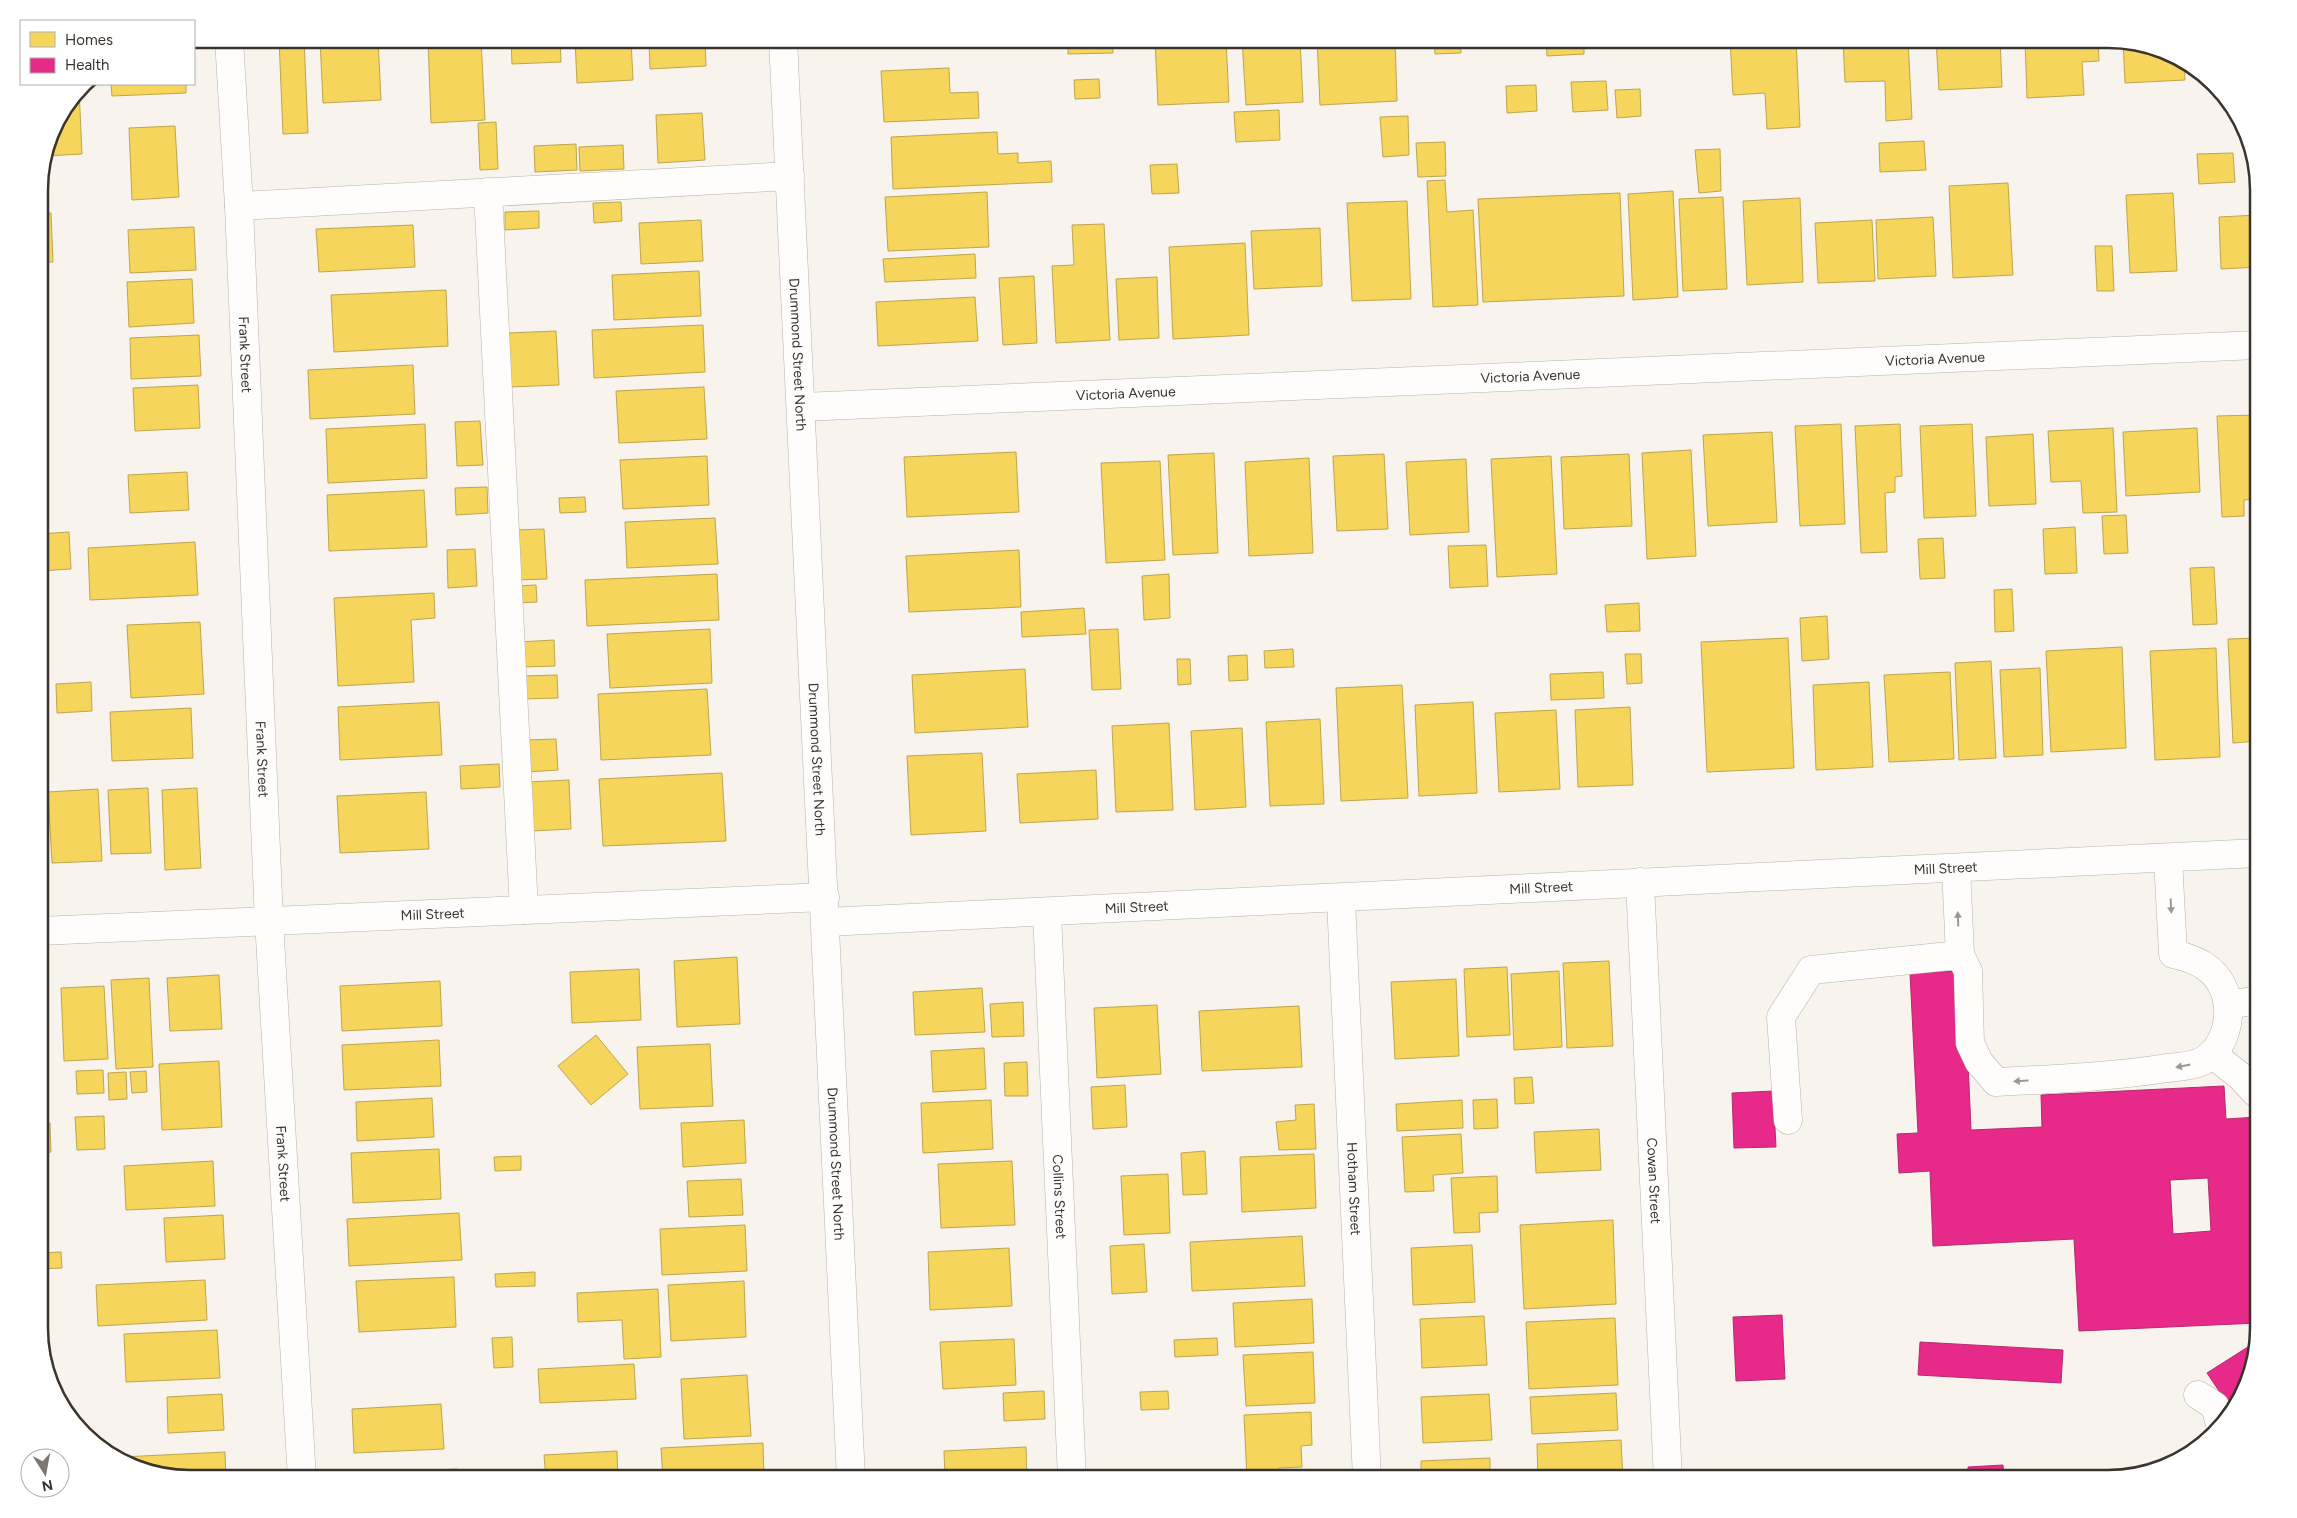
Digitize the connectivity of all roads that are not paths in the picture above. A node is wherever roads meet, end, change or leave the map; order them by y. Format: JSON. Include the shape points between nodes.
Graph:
{"nodes":[{"id":1,"x":230,"y":48,"type":"edge"},
{"id":2,"x":783,"y":48,"type":"edge"},
{"id":3,"x":790,"y":176,"type":"junction"},
{"id":4,"x":488,"y":192,"type":"junction"},
{"id":5,"x":239,"y":206,"type":"junction"},
{"id":6,"x":2250,"y":345,"type":"edge"},
{"id":7,"x":802,"y":407,"type":"junction"},
{"id":8,"x":2250,"y":853,"type":"edge"},
{"id":9,"x":2168,"y":858,"type":"junction"},
{"id":10,"x":1956,"y":868,"type":"junction"},
{"id":11,"x":1640,"y":882,"type":"junction"},
{"id":12,"x":1342,"y":899,"type":"junction"},
{"id":13,"x":524,"y":910,"type":"junction"},
{"id":14,"x":825,"y":910,"type":"junction"},
{"id":15,"x":1047,"y":912,"type":"junction"},
{"id":16,"x":269,"y":921,"type":"junction"},
{"id":17,"x":48,"y":931,"type":"edge"},
{"id":18,"x":1960,"y":955,"type":"junction"},
{"id":19,"x":2250,"y":1001,"type":"edge"},
{"id":20,"x":2228,"y":1005,"type":"junction"},
{"id":21,"x":2212,"y":1054,"type":"junction"},
{"id":22,"x":2250,"y":1087,"type":"edge"},
{"id":23,"x":1788,"y":1120,"type":"dead end"},
{"id":24,"x":2198,"y":1395,"type":"dead end"},
{"id":25,"x":2218,"y":1417,"type":"edge"},
{"id":26,"x":301,"y":1470,"type":"edge"},
{"id":27,"x":851,"y":1470,"type":"edge"},
{"id":28,"x":1072,"y":1470,"type":"edge"},
{"id":29,"x":1367,"y":1470,"type":"edge"},
{"id":30,"x":1668,"y":1470,"type":"edge"}],
"edges":[{"from":1,"to":5,"type":"street","name":"Frank Street"},
{"from":2,"to":3,"type":"street","name":"Drummond Street North"},
{"from":3,"to":4,"type":"street"},
{"from":3,"to":7,"type":"street","name":"Drummond Street North"},
{"from":4,"to":5,"type":"street"},
{"from":4,"to":13,"type":"street"},
{"from":5,"to":16,"type":"street","name":"Frank Street"},
{"from":6,"to":7,"type":"street","name":"Victoria Avenue"},
{"from":7,"to":14,"type":"street","name":"Drummond Street North"},
{"from":8,"to":9,"type":"street","name":"Mill Street"},
{"from":9,"to":10,"type":"street","name":"Mill Street"},
{"from":9,"to":20,"type":"street","one_way":true,"via":[[2173,954],[2190,957],[2217,976]]},
{"from":10,"to":11,"type":"street","name":"Mill Street"},
{"from":18,"to":10,"type":"street","one_way":true},
{"from":11,"to":12,"type":"street","name":"Mill Street"},
{"from":11,"to":30,"type":"street","name":"Cowan Street"},
{"from":12,"to":15,"type":"street","name":"Mill Street"},
{"from":12,"to":29,"type":"street","name":"Hotham Street"},
{"from":13,"to":14,"type":"street","name":"Mill Street"},
{"from":13,"to":16,"type":"street","name":"Mill Street"},
{"from":14,"to":15,"type":"street","name":"Mill Street"},
{"from":14,"to":27,"type":"street","name":"Drummond Street North"},
{"from":15,"to":28,"type":"street","name":"Collins Street"},
{"from":16,"to":17,"type":"street","name":"Mill Street"},
{"from":16,"to":26,"type":"street","name":"Frank Street"},
{"from":21,"to":18,"type":"street","one_way":true,"via":[[2202,1062],[2156,1070],[2083,1078],[1996,1082],[1979,1062],[1970,1044],[1968,971]]},
{"from":18,"to":23,"type":"street","via":[[1811,970],[1781,1017]]},
{"from":19,"to":20,"type":"street"},
{"from":20,"to":21,"type":"street","via":[[2228,1025]]},
{"from":21,"to":22,"type":"street"},
{"from":24,"to":25,"type":"street","via":[[2215,1406]]}]}
